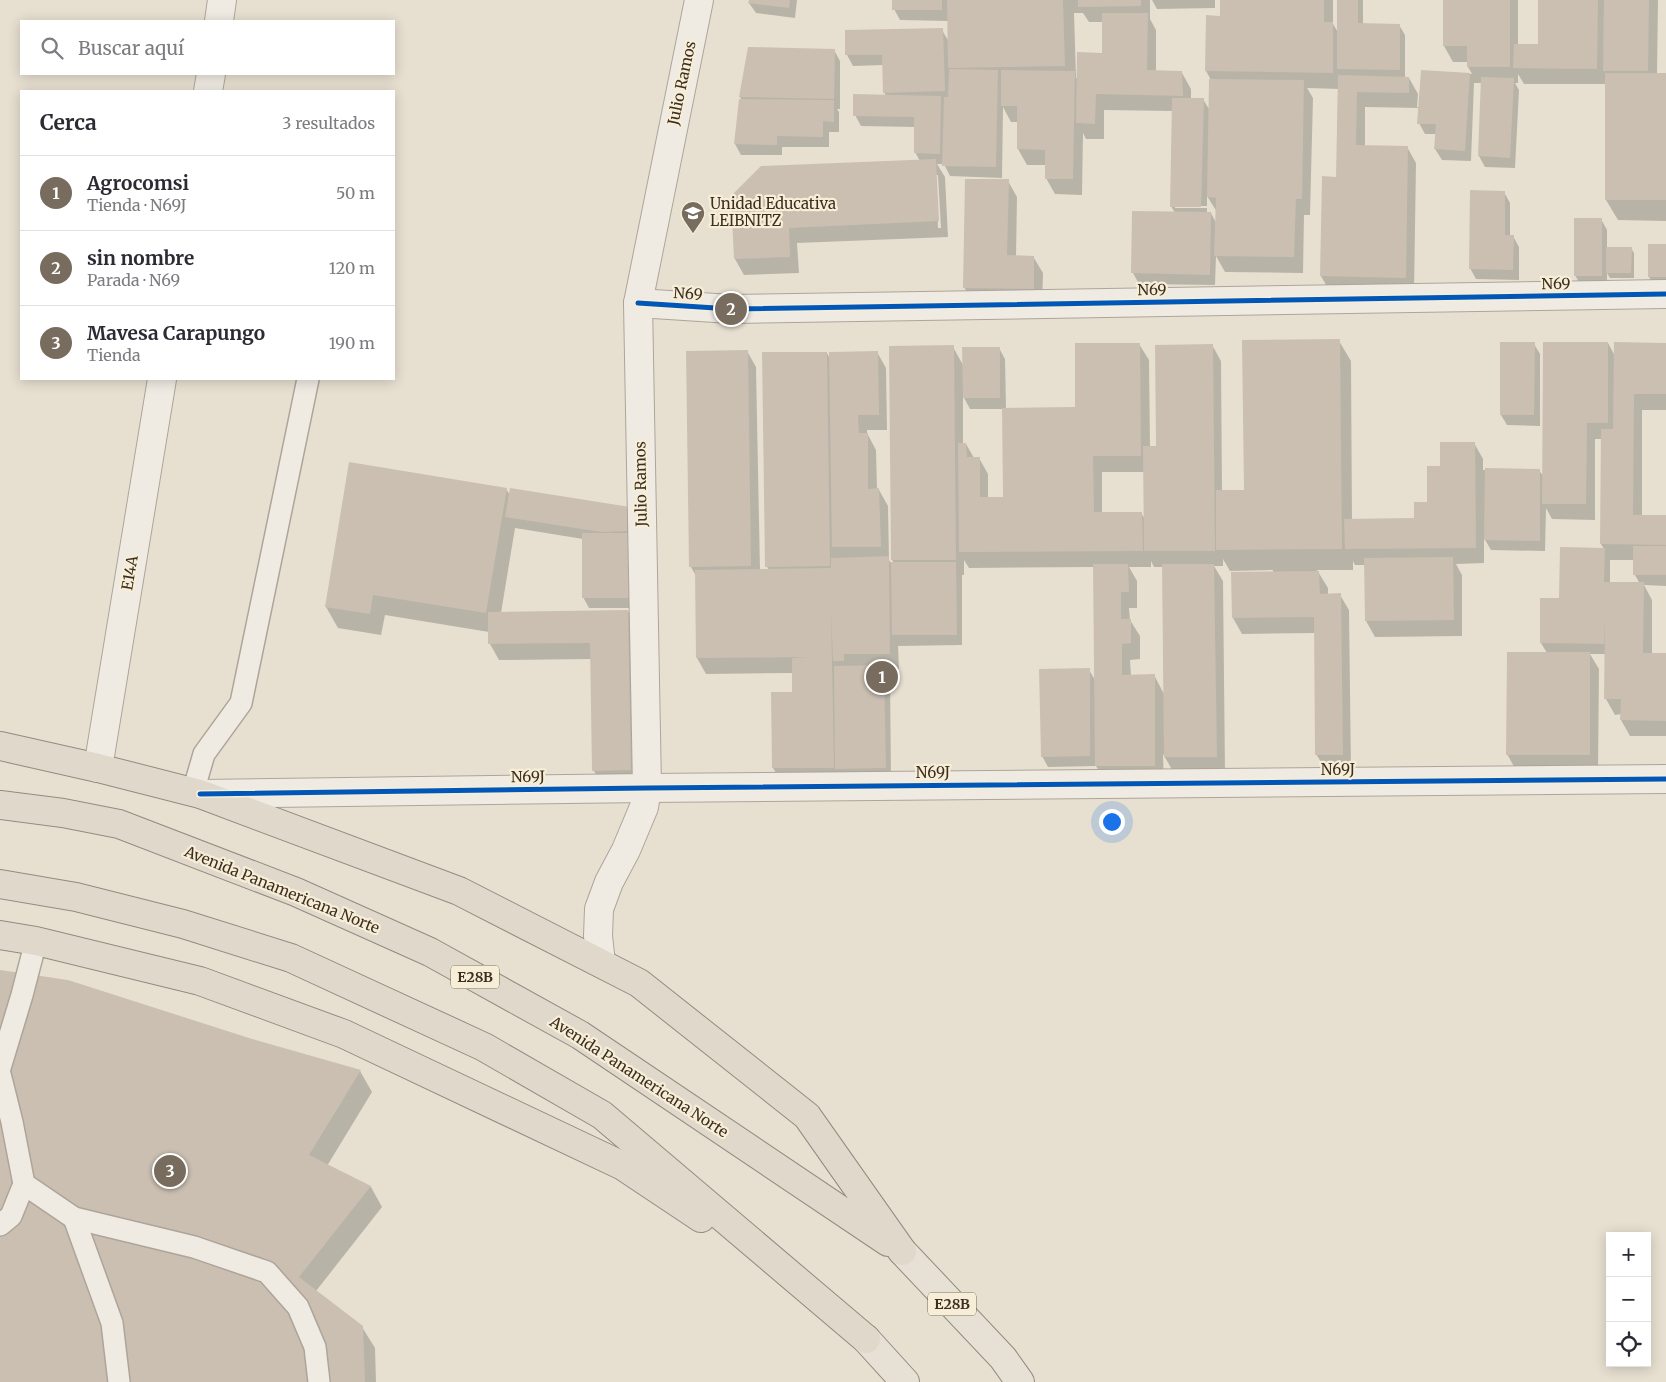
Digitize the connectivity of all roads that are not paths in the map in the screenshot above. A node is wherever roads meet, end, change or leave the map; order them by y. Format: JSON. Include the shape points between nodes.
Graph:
{"nodes":[{"id":1,"x":222,"y":0,"type":"edge"},
{"id":2,"x":699,"y":0,"type":"edge"},
{"id":3,"x":219,"y":20,"type":"edge"},
{"id":4,"x":211,"y":75,"type":"edge"},
{"id":5,"x":208,"y":90,"type":"edge"},
{"id":6,"x":1666,"y":294,"type":"edge"},
{"id":7,"x":638,"y":303,"type":"junction"},
{"id":8,"x":162,"y":380,"type":"edge"},
{"id":9,"x":308,"y":380,"type":"edge"},
{"id":10,"x":0,"y":746,"type":"edge"},
{"id":11,"x":98,"y":768,"type":"junction"},
{"id":12,"x":1666,"y":779,"type":"edge"},
{"id":13,"x":647,"y":788,"type":"junction"},
{"id":14,"x":197,"y":793,"type":"junction"},
{"id":15,"x":0,"y":805,"type":"edge"},
{"id":16,"x":0,"y":884,"type":"edge"},
{"id":17,"x":0,"y":935,"type":"edge"},
{"id":18,"x":36,"y":941,"type":"junction"},
{"id":19,"x":601,"y":963,"type":"junction"},
{"id":20,"x":0,"y":1068,"type":"edge"},
{"id":21,"x":0,"y":1074,"type":"edge"},
{"id":22,"x":24,"y":1184,"type":"junction"},
{"id":23,"x":74,"y":1218,"type":"junction"},
{"id":24,"x":0,"y":1225,"type":"edge"},
{"id":25,"x":902,"y":1251,"type":"junction"},
{"id":26,"x":866,"y":1339,"type":"junction"},
{"id":27,"x":119,"y":1382,"type":"edge"},
{"id":28,"x":319,"y":1382,"type":"edge"},
{"id":29,"x":905,"y":1382,"type":"edge"},
{"id":30,"x":1020,"y":1382,"type":"edge"}],
"edges":[{"from":1,"to":3,"type":"street"},
{"from":2,"to":7,"type":"street","name":"Julio Ramos"},
{"from":4,"to":5,"type":"street"},
{"from":6,"to":7,"type":"street","name":"N69","via":[[732,309]]},
{"from":7,"to":13,"type":"street","name":"Julio Ramos"},
{"from":8,"to":11,"type":"street","name":"E14A"},
{"from":9,"to":14,"type":"lane","via":[[241,703],[204,754]]},
{"from":10,"to":11,"type":"highway"},
{"from":11,"to":14,"type":"highway"},
{"from":12,"to":13,"type":"street","name":"N69J"},
{"from":13,"to":14,"type":"street","name":"N69J"},
{"from":13,"to":19,"type":"street","name":"Julio Ramos","via":[[644,807],[599,909]]},
{"from":14,"to":19,"type":"highway","via":[[459,891]]},
{"from":15,"to":25,"type":"highway","name":"Avenida Panamericana Norte","number":"E28B","via":[[119,824],[296,892],[430,952],[580,1035]]},
{"from":16,"to":26,"type":"highway","via":[[76,897],[183,924],[290,958],[484,1047],[602,1115]]},
{"from":17,"to":18,"type":"highway"},
{"from":18,"to":20,"type":"lane"},
{"from":18,"to":26,"type":"highway","via":[[200,981],[344,1034],[623,1166],[768,1262]]},
{"from":19,"to":25,"type":"highway","via":[[639,983],[807,1116]]},
{"from":21,"to":22,"type":"lane"},
{"from":22,"to":23,"type":"lane"},
{"from":22,"to":24,"type":"lane","via":[[12,1216]]},
{"from":23,"to":27,"type":"lane","via":[[112,1323]]},
{"from":23,"to":28,"type":"lane","via":[[194,1247],[268,1272],[298,1307],[315,1347]]},
{"from":25,"to":30,"type":"main road","name":"Avenida Panamericana Norte","number":"E28B","via":[[1003,1358]]},
{"from":26,"to":29,"type":"main road"}]}
